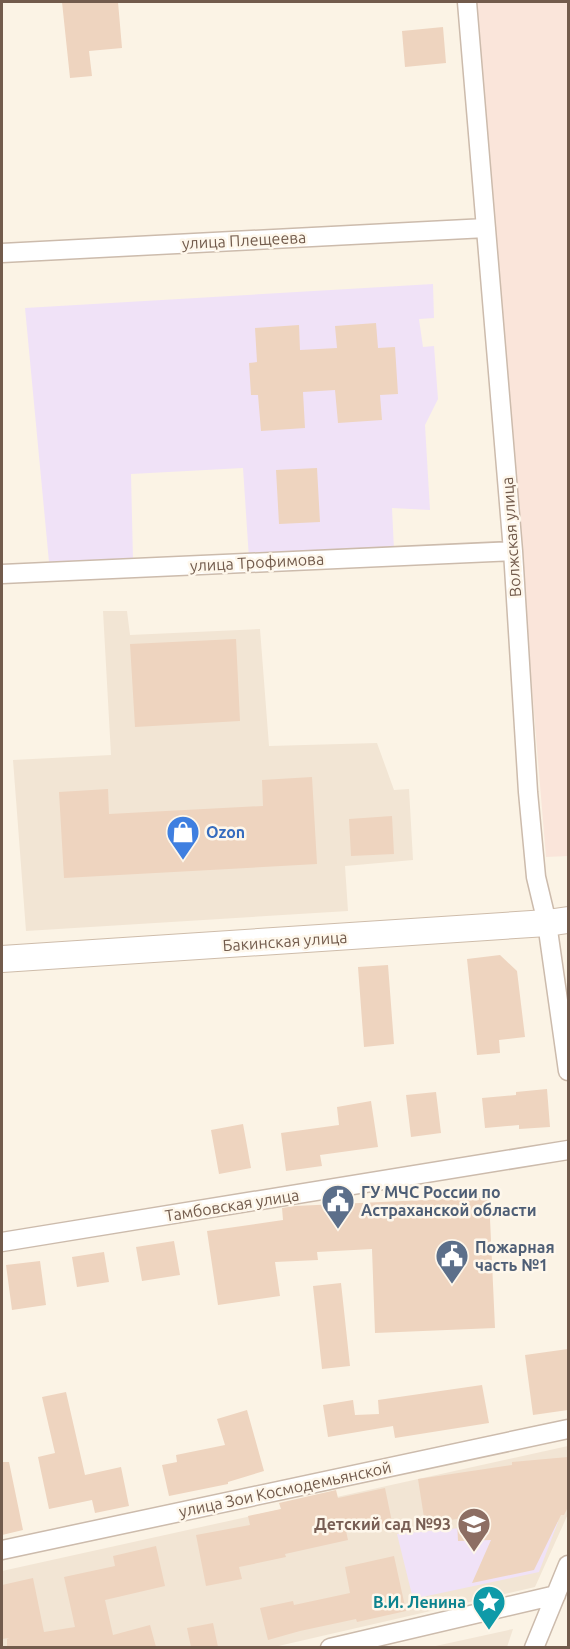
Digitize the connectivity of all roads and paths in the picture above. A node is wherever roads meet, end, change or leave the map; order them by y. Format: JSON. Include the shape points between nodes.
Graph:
{"nodes":[{"id":1,"x":467,"y":2,"type":"edge"},
{"id":2,"x":486,"y":228,"type":"junction"},
{"id":3,"x":2,"y":253,"type":"edge"},
{"id":4,"x":513,"y":551,"type":"junction"},
{"id":5,"x":2,"y":574,"type":"edge"},
{"id":6,"x":558,"y":922,"type":"edge"},
{"id":7,"x":2,"y":960,"type":"edge"},
{"id":8,"x":568,"y":1071,"type":"edge"},
{"id":9,"x":568,"y":1150,"type":"edge"},
{"id":10,"x":2,"y":1242,"type":"edge"},
{"id":11,"x":568,"y":1429,"type":"edge"},
{"id":12,"x":2,"y":1550,"type":"edge"},
{"id":13,"x":568,"y":1565,"type":"edge"},
{"id":14,"x":556,"y":1594,"type":"junction"},
{"id":15,"x":330,"y":1647,"type":"edge"},
{"id":16,"x":534,"y":1647,"type":"edge"}],
"edges":[{"from":1,"to":2,"type":"street","name":"Волжская улица"},
{"from":2,"to":3,"type":"street","name":"улица Плещеева"},
{"from":2,"to":4,"type":"street","name":"Волжская улица"},
{"from":4,"to":5,"type":"street","name":"улица Трофимова"},
{"from":4,"to":6,"type":"street","name":"Волжская улица","via":[[536,877]]},
{"from":6,"to":7,"type":"main road","name":"Бакинская улица"},
{"from":6,"to":8,"type":"street","name":"Волжская улица"},
{"from":9,"to":10,"type":"street","name":"Тамбовская улица"},
{"from":11,"to":12,"type":"street","name":"улица Зои Космодемьянской"},
{"from":13,"to":14,"type":"street"},
{"from":14,"to":15,"type":"street"},
{"from":14,"to":16,"type":"street"}]}
